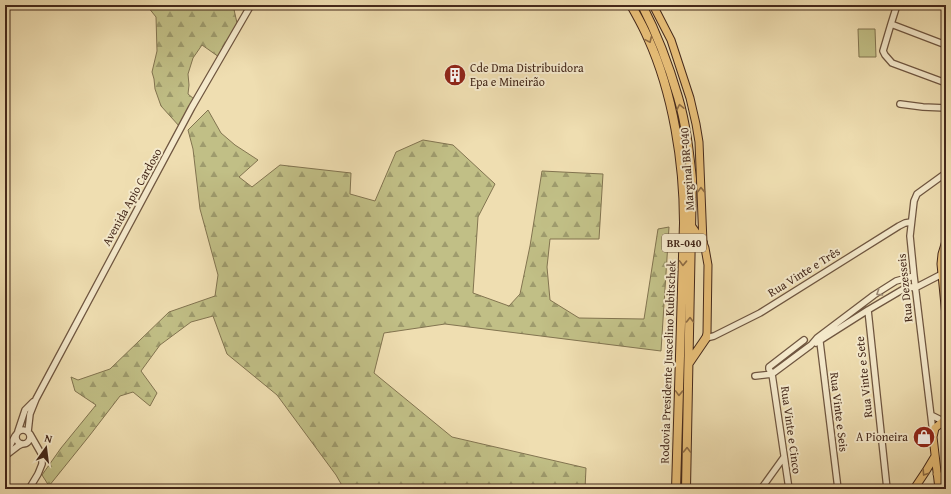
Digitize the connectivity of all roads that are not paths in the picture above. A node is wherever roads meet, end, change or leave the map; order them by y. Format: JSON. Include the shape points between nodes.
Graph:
{"nodes":[{"id":1,"x":251,"y":5,"type":"edge"},
{"id":2,"x":631,"y":5,"type":"edge"},
{"id":3,"x":642,"y":5,"type":"edge"},
{"id":4,"x":653,"y":5,"type":"edge"},
{"id":5,"x":897,"y":5,"type":"edge"},
{"id":6,"x":939,"y":5,"type":"edge"},
{"id":7,"x":946,"y":8,"type":"edge"},
{"id":8,"x":891,"y":24,"type":"junction"},
{"id":9,"x":946,"y":44,"type":"edge"},
{"id":10,"x":946,"y":83,"type":"edge"},
{"id":11,"x":900,"y":104,"type":"dead end"},
{"id":12,"x":946,"y":108,"type":"edge"},
{"id":13,"x":946,"y":173,"type":"edge"},
{"id":14,"x":911,"y":222,"type":"junction"},
{"id":15,"x":691,"y":226,"type":"junction"},
{"id":16,"x":946,"y":241,"type":"edge"},
{"id":17,"x":703,"y":243,"type":"junction"},
{"id":18,"x":942,"y":274,"type":"junction"},
{"id":19,"x":914,"y":276,"type":"junction"},
{"id":20,"x":915,"y":288,"type":"junction"},
{"id":21,"x":868,"y":310,"type":"junction"},
{"id":22,"x":946,"y":316,"type":"edge"},
{"id":23,"x":706,"y":338,"type":"junction"},
{"id":24,"x":804,"y":340,"type":"dead end"},
{"id":25,"x":818,"y":340,"type":"junction"},
{"id":26,"x":689,"y":364,"type":"junction"},
{"id":27,"x":772,"y":374,"type":"junction"},
{"id":28,"x":755,"y":376,"type":"dead end"},
{"id":29,"x":36,"y":398,"type":"junction"},
{"id":30,"x":931,"y":415,"type":"junction"},
{"id":31,"x":945,"y":420,"type":"edge"},
{"id":32,"x":29,"y":433,"type":"junction"},
{"id":33,"x":933,"y":433,"type":"junction"},
{"id":34,"x":17,"y":434,"type":"junction"},
{"id":35,"x":24,"y":444,"type":"junction"},
{"id":36,"x":35,"y":444,"type":"junction"},
{"id":37,"x":5,"y":456,"type":"edge"},
{"id":38,"x":935,"y":456,"type":"junction"},
{"id":39,"x":784,"y":457,"type":"junction"},
{"id":40,"x":937,"y":474,"type":"junction"},
{"id":41,"x":946,"y":480,"type":"edge"},
{"id":42,"x":29,"y":489,"type":"edge"},
{"id":43,"x":676,"y":489,"type":"edge"},
{"id":44,"x":686,"y":489,"type":"edge"},
{"id":45,"x":761,"y":489,"type":"edge"},
{"id":46,"x":789,"y":489,"type":"edge"},
{"id":47,"x":838,"y":489,"type":"edge"},
{"id":48,"x":887,"y":489,"type":"edge"},
{"id":49,"x":914,"y":489,"type":"edge"},
{"id":50,"x":939,"y":489,"type":"edge"}],
"edges":[{"from":1,"to":29,"type":"street","name":"Avenida Apio Cardoso","via":[[192,107]]},
{"from":2,"to":43,"type":"highway","name":"Rodovia Presidente Juscelino Kubitschek","number":"BR-040","one_way":true,"via":[[648,37],[665,86],[674,121],[683,181]]},
{"from":15,"to":3,"type":"highway","name":"Rodovia Presidente Juscelino Kubitschek","number":"BR-040","one_way":true,"via":[[692,179],[687,137],[678,97],[663,51]]},
{"from":17,"to":4,"type":"main road","name":"Marginal BR-040","one_way":true,"via":[[696,124],[671,40]]},
{"from":5,"to":8,"type":"street"},
{"from":6,"to":7,"type":"street"},
{"from":8,"to":9,"type":"street"},
{"from":8,"to":10,"type":"street","via":[[885,55],[892,62]]},
{"from":11,"to":12,"type":"street"},
{"from":13,"to":14,"type":"street","name":"Rua Dezesseis","via":[[917,194]]},
{"from":14,"to":19,"type":"street","name":"Rua Dezesseis"},
{"from":14,"to":23,"type":"street","name":"Rua Vinte e Três","via":[[899,226],[760,313]]},
{"from":15,"to":17,"type":"highway"},
{"from":26,"to":15,"type":"highway","name":"Rodovia Presidente Juscelino Kubitschek","number":"BR-040","one_way":true},
{"from":16,"to":18,"type":"main road","via":[[942,254]]},
{"from":17,"to":23,"type":"main road","name":"Marginal BR-040","via":[[708,265]]},
{"from":18,"to":20,"type":"street"},
{"from":18,"to":22,"type":"main road"},
{"from":19,"to":20,"type":"street","name":"Rua Dezesseis"},
{"from":19,"to":25,"type":"street","one_way":true,"via":[[896,281],[874,295]]},
{"from":20,"to":21,"type":"street","via":[[907,287]]},
{"from":20,"to":30,"type":"street","name":"Rua Dezesseis"},
{"from":21,"to":25,"type":"street"},
{"from":21,"to":48,"type":"street","name":"Rua Vinte e Sete"},
{"from":23,"to":26,"type":"highway"},
{"from":24,"to":27,"type":"street","via":[[770,367]]},
{"from":25,"to":27,"type":"street"},
{"from":25,"to":47,"type":"street","name":"Rua Vinte e Seis"},
{"from":44,"to":26,"type":"highway","name":"Rodovia Presidente Juscelino Kubitschek","number":"BR-040","one_way":true},
{"from":27,"to":28,"type":"street"},
{"from":27,"to":39,"type":"street","name":"Rua Vinte e Cinco"},
{"from":29,"to":32,"type":"street","name":"Avenida Apio Cardoso","via":[[30,414]]},
{"from":29,"to":34,"type":"street","name":"Avenida Apio Cardoso","via":[[25,410]]},
{"from":30,"to":31,"type":"street"},
{"from":30,"to":33,"type":"street","name":"Rua Dezesseis"},
{"from":31,"to":33,"type":"main road"},
{"from":32,"to":34,"type":"street","via":[[23,429]]},
{"from":32,"to":35,"type":"street","via":[[29,440]]},
{"from":32,"to":36,"type":"street"},
{"from":33,"to":38,"type":"main road"},
{"from":34,"to":35,"type":"street","via":[[17,442]]},
{"from":34,"to":37,"type":"street","name":"Avenida Apio Cardoso"},
{"from":35,"to":36,"type":"street"},
{"from":35,"to":37,"type":"street","name":"Avenida Apio Cardoso"},
{"from":36,"to":42,"type":"street","via":[[42,455],[42,464]]},
{"from":38,"to":40,"type":"main road"},
{"from":38,"to":49,"type":"main road","one_way":true},
{"from":39,"to":45,"type":"street"},
{"from":39,"to":46,"type":"street","name":"Rua Vinte e Cinco"},
{"from":40,"to":41,"type":"main road"},
{"from":40,"to":50,"type":"main road"}]}
